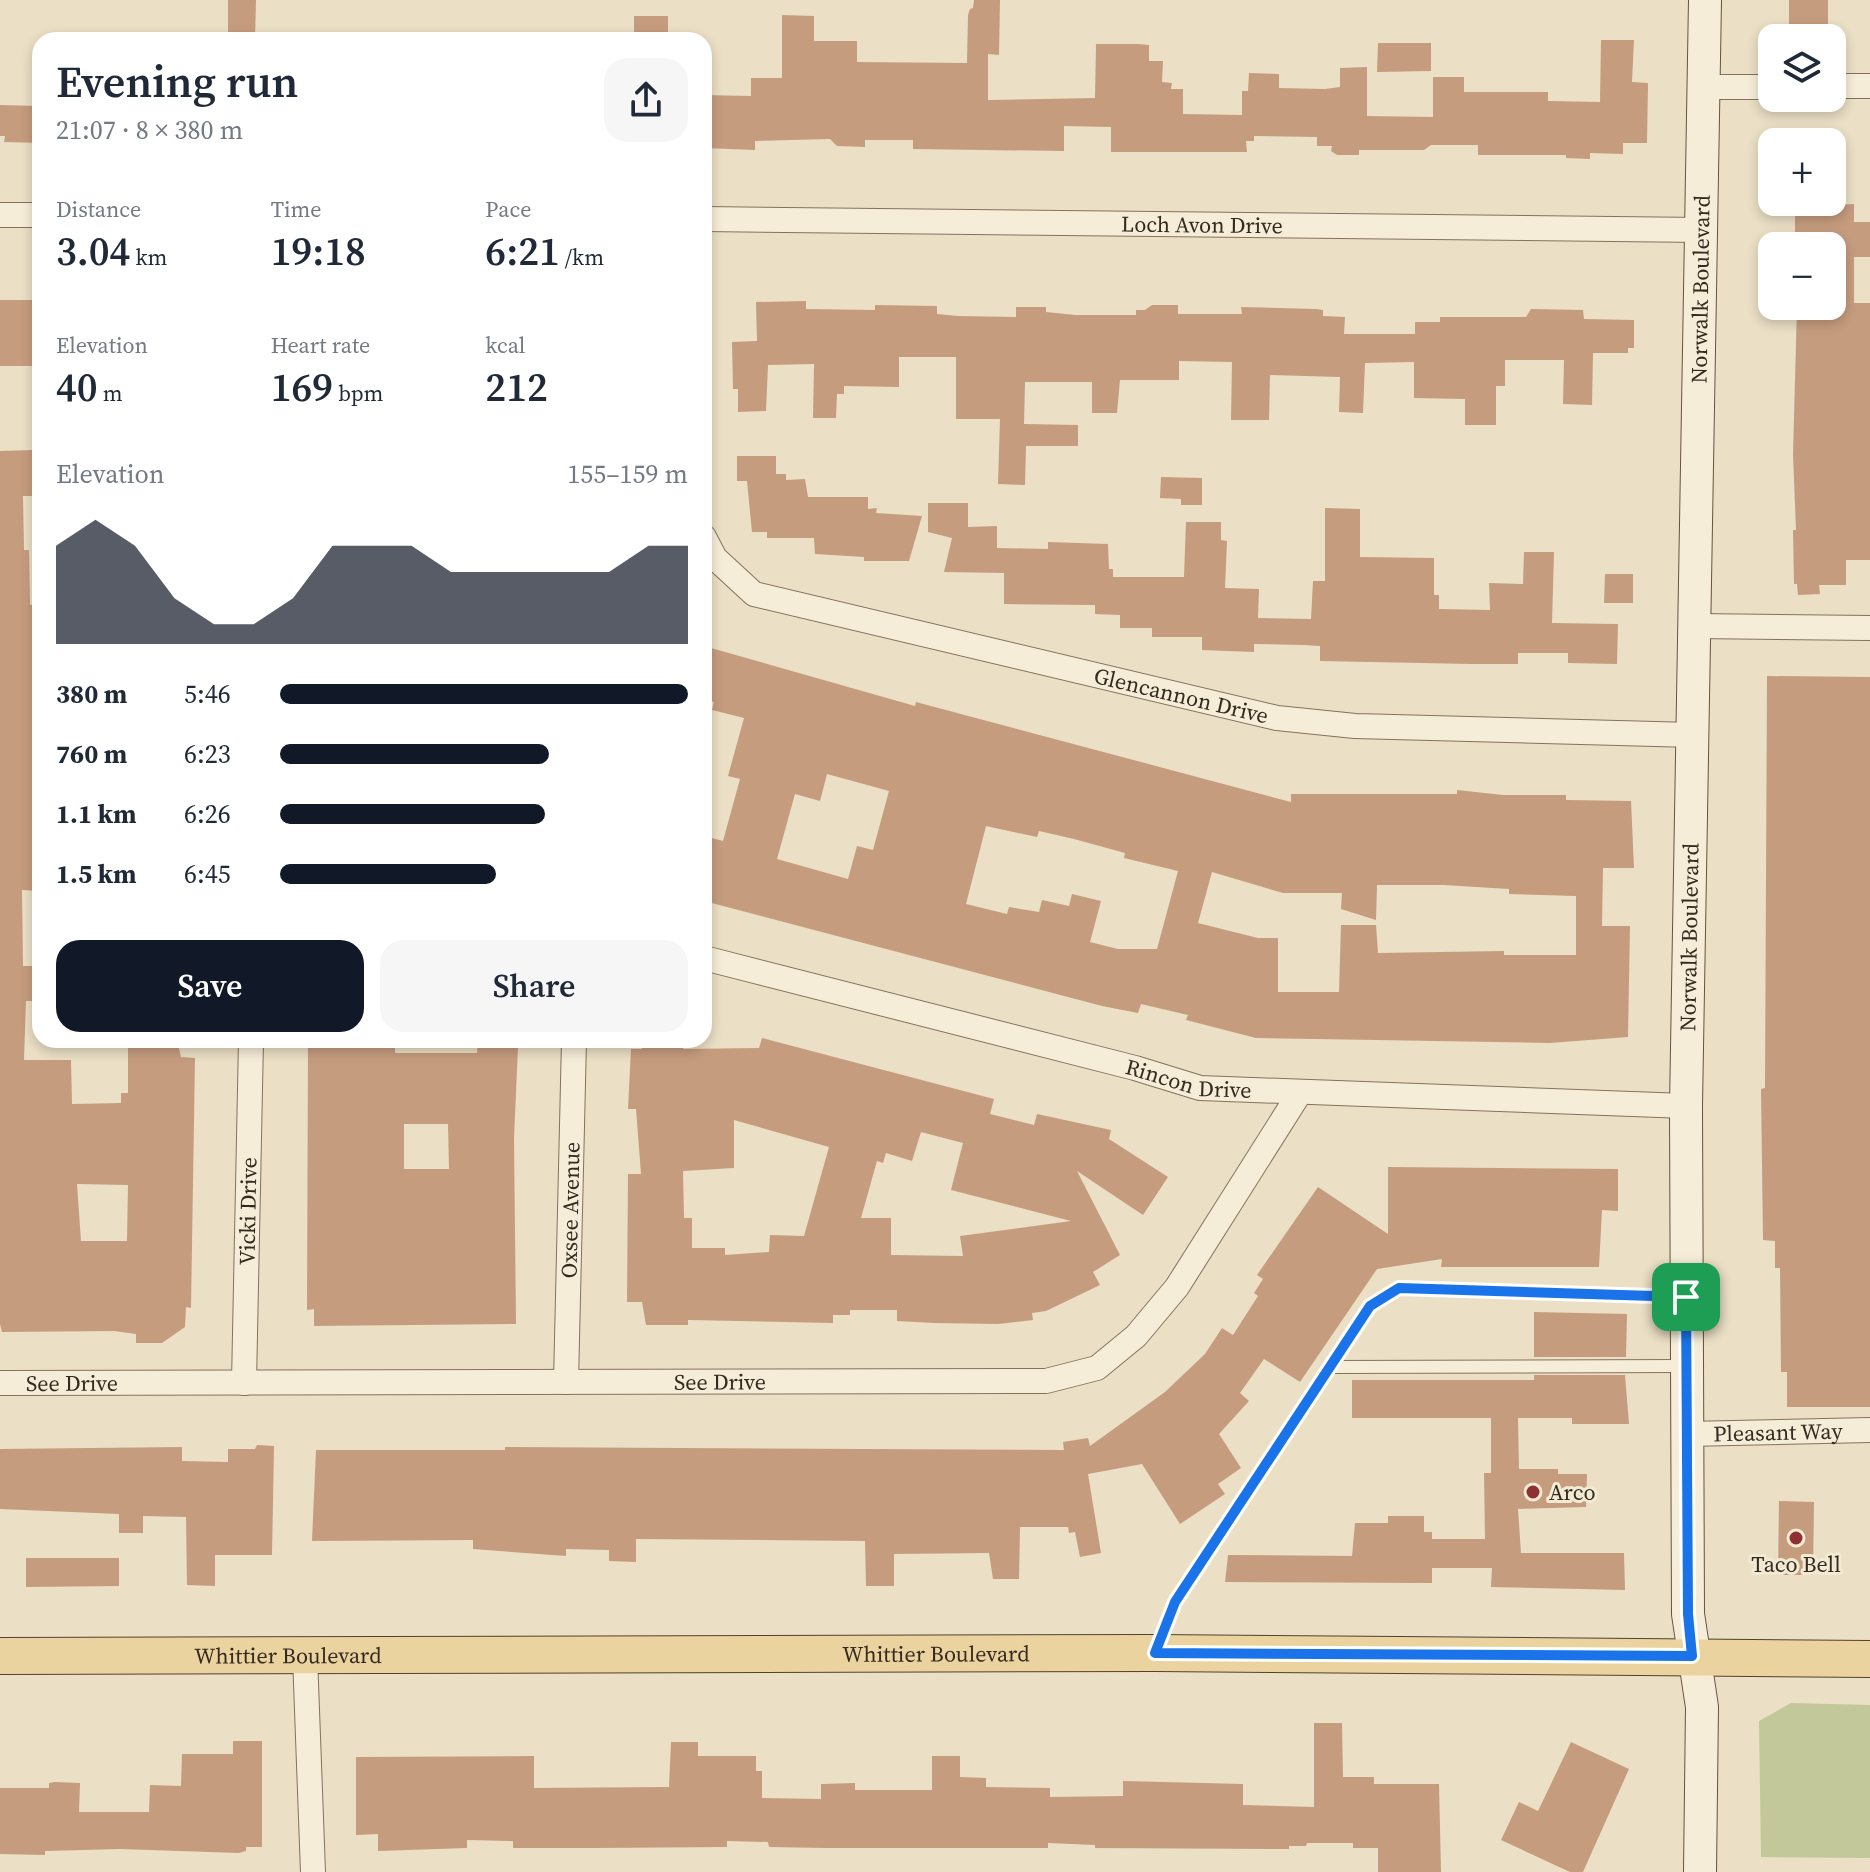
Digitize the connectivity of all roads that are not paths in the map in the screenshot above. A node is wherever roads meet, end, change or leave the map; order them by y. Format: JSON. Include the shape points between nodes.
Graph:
{"nodes":[{"id":1,"x":1705,"y":0,"type":"edge"},
{"id":2,"x":1846,"y":86,"type":"edge"},
{"id":3,"x":1870,"y":86,"type":"edge"},
{"id":4,"x":1704,"y":87,"type":"junction"},
{"id":5,"x":1758,"y":87,"type":"edge"},
{"id":6,"x":0,"y":215,"type":"edge"},
{"id":7,"x":32,"y":215,"type":"edge"},
{"id":8,"x":712,"y":219,"type":"edge"},
{"id":9,"x":1702,"y":230,"type":"junction"},
{"id":10,"x":712,"y":552,"type":"edge"},
{"id":11,"x":1695,"y":626,"type":"junction"},
{"id":12,"x":1870,"y":628,"type":"edge"},
{"id":13,"x":1693,"y":735,"type":"junction"},
{"id":14,"x":712,"y":960,"type":"edge"},
{"id":15,"x":251,"y":1048,"type":"edge"},
{"id":16,"x":574,"y":1048,"type":"edge"},
{"id":17,"x":1299,"y":1094,"type":"junction"},
{"id":18,"x":1686,"y":1106,"type":"junction"},
{"id":19,"x":1686,"y":1297,"type":"junction"},
{"id":20,"x":1686,"y":1366,"type":"junction"},
{"id":21,"x":1331,"y":1367,"type":"junction"},
{"id":22,"x":566,"y":1382,"type":"junction"},
{"id":23,"x":0,"y":1383,"type":"edge"},
{"id":24,"x":244,"y":1383,"type":"junction"},
{"id":25,"x":1870,"y":1430,"type":"edge"},
{"id":26,"x":1686,"y":1434,"type":"junction"},
{"id":27,"x":1155,"y":1653,"type":"junction"},
{"id":28,"x":0,"y":1656,"type":"edge"},
{"id":29,"x":305,"y":1656,"type":"junction"},
{"id":30,"x":1692,"y":1656,"type":"junction"},
{"id":31,"x":1870,"y":1659,"type":"edge"},
{"id":32,"x":313,"y":1872,"type":"edge"},
{"id":33,"x":1700,"y":1872,"type":"edge"}],
"edges":[{"from":1,"to":4,"type":"main road","name":"Norwalk Boulevard"},
{"from":2,"to":3,"type":"street"},
{"from":4,"to":5,"type":"street"},
{"from":4,"to":9,"type":"main road","name":"Norwalk Boulevard"},
{"from":6,"to":7,"type":"street"},
{"from":8,"to":9,"type":"street","name":"Loch Avon Drive"},
{"from":9,"to":11,"type":"main road","name":"Norwalk Boulevard"},
{"from":10,"to":13,"type":"street","name":"Glencannon Drive","via":[[754,594],[1277,718],[1355,726]]},
{"from":11,"to":12,"type":"street"},
{"from":11,"to":13,"type":"main road","name":"Norwalk Boulevard"},
{"from":13,"to":18,"type":"main road","name":"Norwalk Boulevard"},
{"from":14,"to":17,"type":"street","name":"Rincon Drive","via":[[1200,1088]]},
{"from":15,"to":24,"type":"street","name":"Vicki Drive"},
{"from":16,"to":22,"type":"street","name":"Oxsee Avenue"},
{"from":17,"to":18,"type":"street","name":"Rincon Drive"},
{"from":17,"to":22,"type":"street","name":"See Drive","via":[[1177,1287],[1136,1336],[1097,1368],[1046,1381]]},
{"from":18,"to":19,"type":"main road","name":"Norwalk Boulevard"},
{"from":19,"to":20,"type":"main road","name":"Norwalk Boulevard"},
{"from":19,"to":21,"type":"lane","via":[[1399,1288],[1370,1306]]},
{"from":20,"to":21,"type":"lane"},
{"from":20,"to":26,"type":"main road","name":"Norwalk Boulevard"},
{"from":21,"to":27,"type":"lane","via":[[1175,1602]]},
{"from":22,"to":24,"type":"street","name":"See Drive"},
{"from":23,"to":24,"type":"street","name":"See Drive"},
{"from":25,"to":26,"type":"street","name":"Pleasant Way"},
{"from":26,"to":30,"type":"main road","name":"Norwalk Boulevard"},
{"from":27,"to":29,"type":"main road","name":"Whittier Boulevard"},
{"from":27,"to":30,"type":"main road","name":"Whittier Boulevard"},
{"from":28,"to":29,"type":"main road","name":"Whittier Boulevard"},
{"from":29,"to":32,"type":"street"},
{"from":30,"to":31,"type":"main road","name":"Whittier Boulevard"},
{"from":30,"to":33,"type":"main road","name":"Norwalk Boulevard","via":[[1702,1707]]}]}
